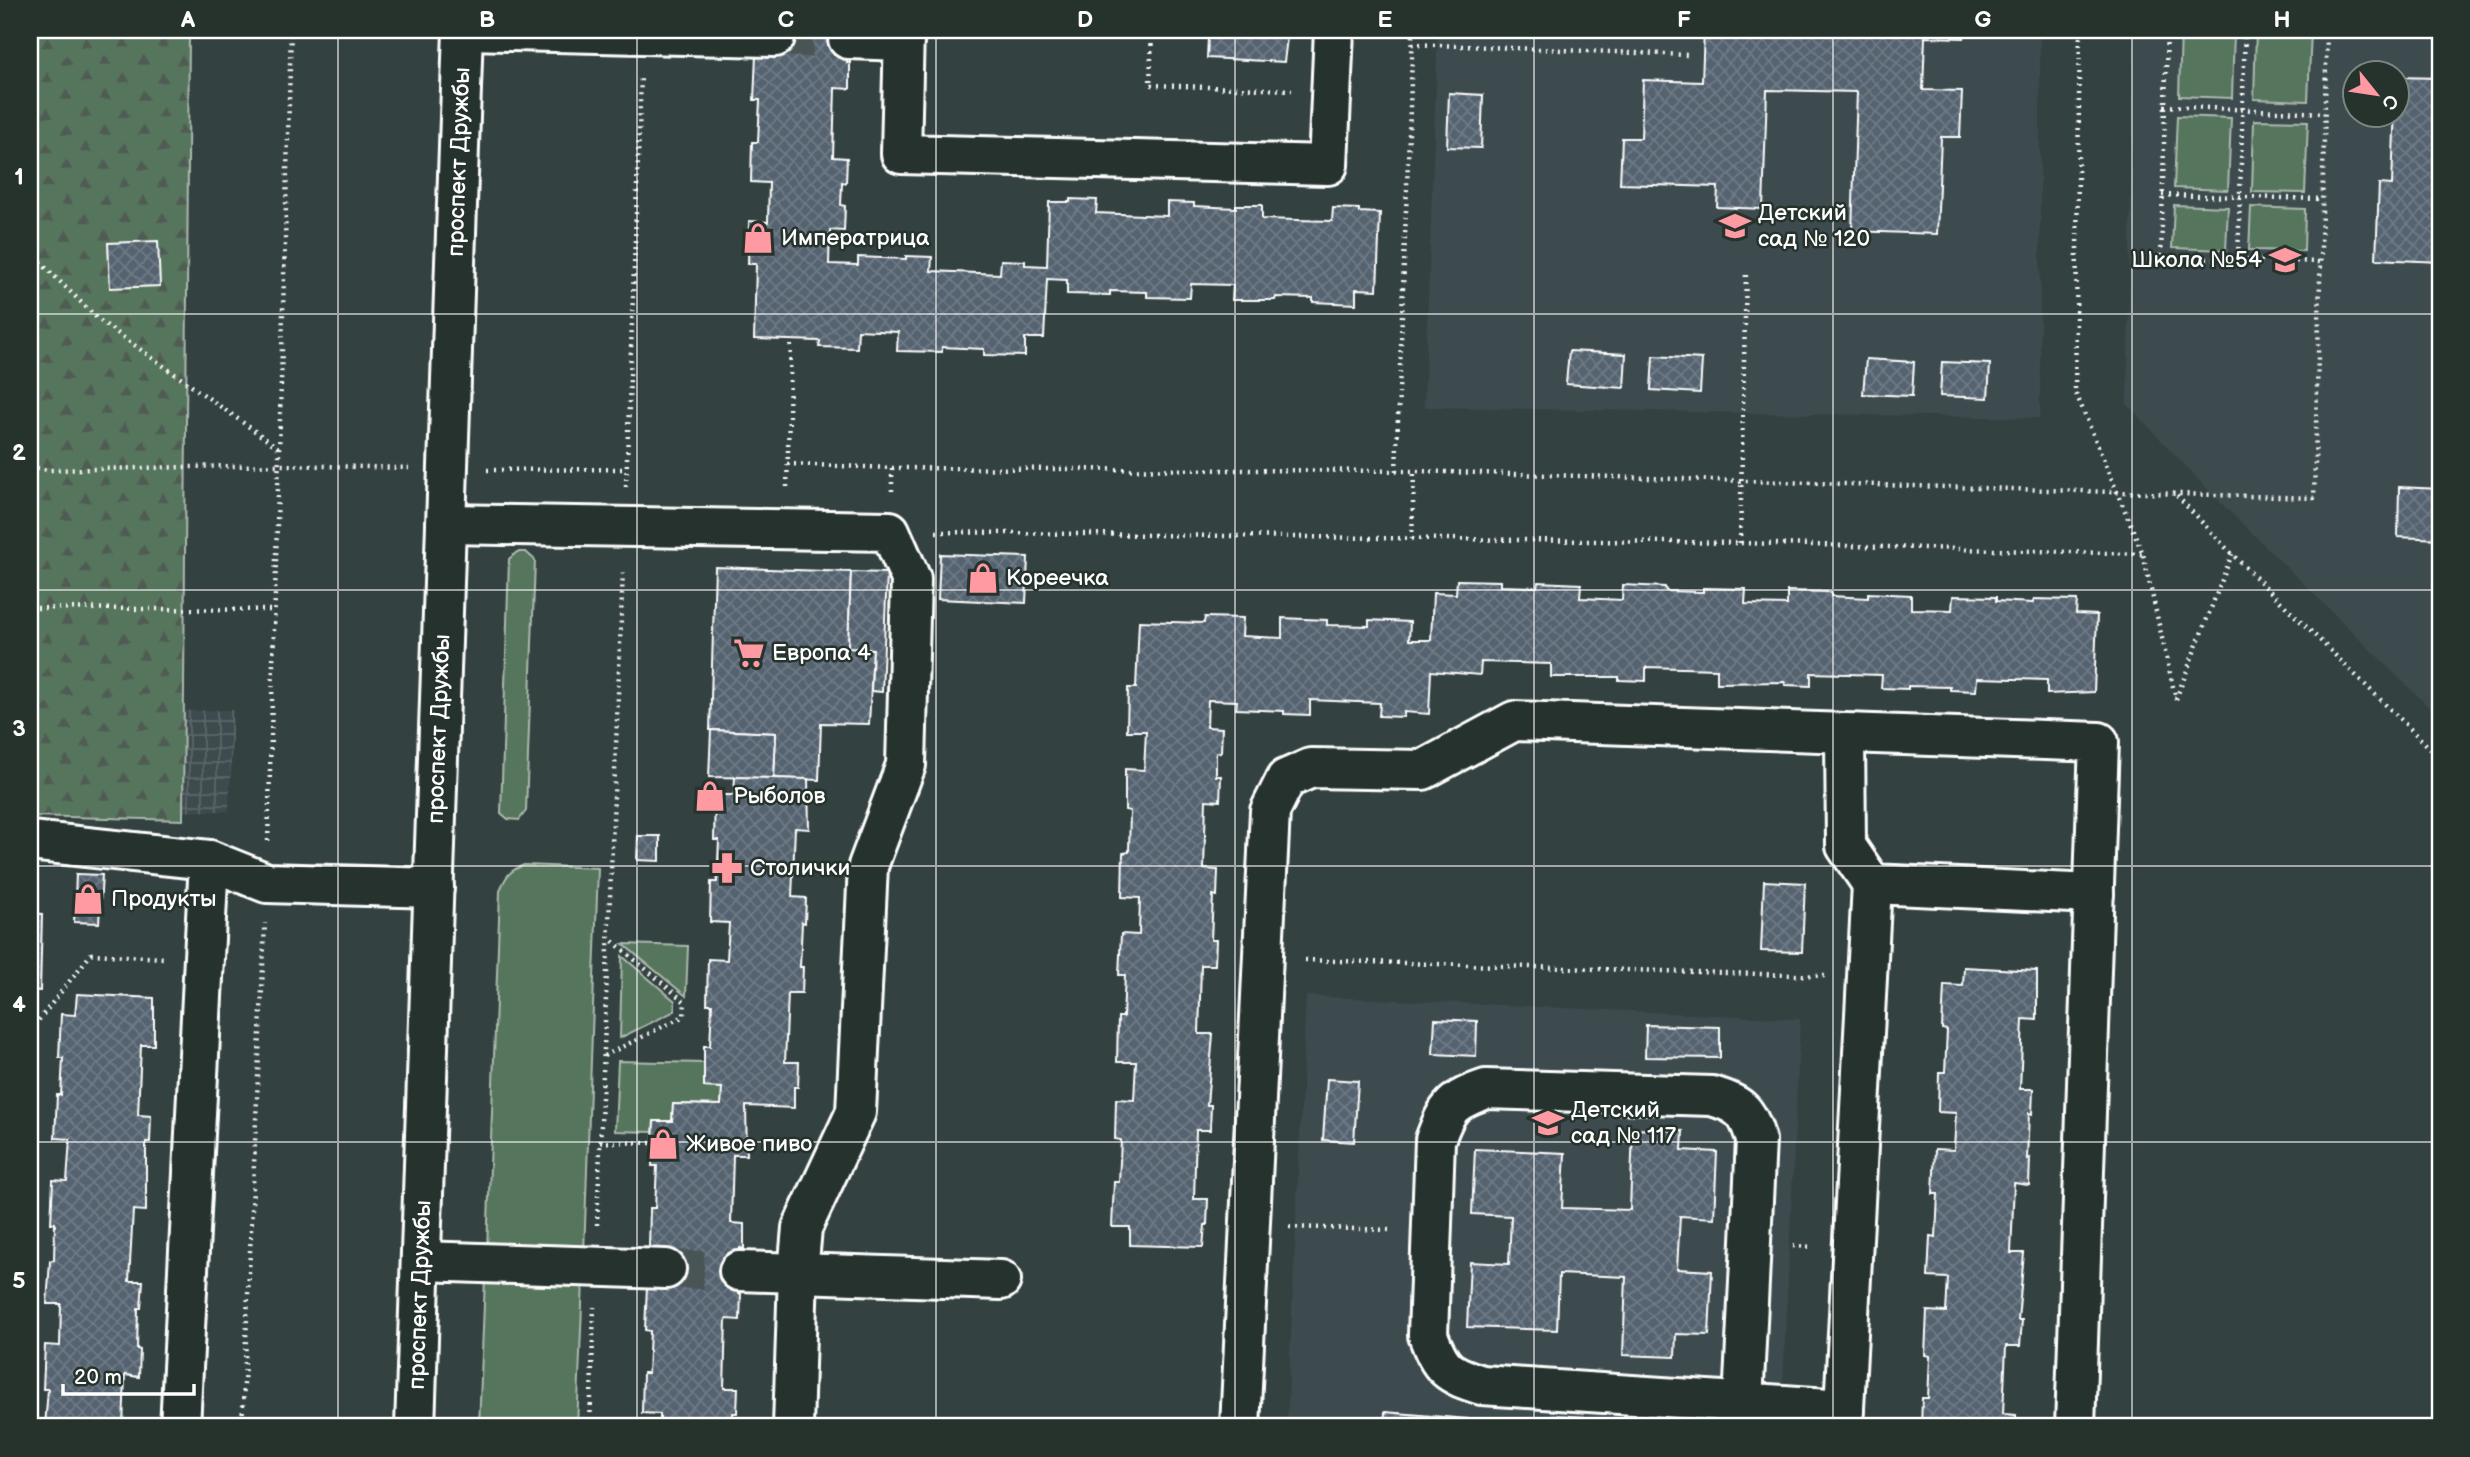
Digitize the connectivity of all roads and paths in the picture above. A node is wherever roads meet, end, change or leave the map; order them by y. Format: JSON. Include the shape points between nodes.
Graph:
{"nodes":[{"id":1,"x":291,"y":30,"type":"edge"},
{"id":2,"x":463,"y":30,"type":"edge"},
{"id":3,"x":469,"y":30,"type":"edge"},
{"id":4,"x":1152,"y":30,"type":"edge"},
{"id":5,"x":1334,"y":30,"type":"edge"},
{"id":6,"x":1413,"y":30,"type":"edge"},
{"id":7,"x":2080,"y":30,"type":"edge"},
{"id":8,"x":2167,"y":30,"type":"edge"},
{"id":9,"x":2245,"y":30,"type":"edge"},
{"id":10,"x":2327,"y":30,"type":"edge"},
{"id":11,"x":643,"y":34,"type":"junction"},
{"id":12,"x":904,"y":35,"type":"edge"},
{"id":13,"x":775,"y":37,"type":"dead end"},
{"id":14,"x":848,"y":39,"type":"tunnel mouth"},
{"id":15,"x":1412,"y":44,"type":"junction"},
{"id":16,"x":1688,"y":55,"type":"dead end"},
{"id":17,"x":1331,"y":92,"type":"junction"},
{"id":18,"x":2164,"y":106,"type":"junction"},
{"id":19,"x":2243,"y":110,"type":"junction"},
{"id":20,"x":2325,"y":113,"type":"junction"},
{"id":21,"x":2162,"y":195,"type":"junction"},
{"id":22,"x":2239,"y":197,"type":"junction"},
{"id":23,"x":2322,"y":199,"type":"junction"},
{"id":24,"x":30,"y":252,"type":"edge"},
{"id":25,"x":2238,"y":259,"type":"junction"},
{"id":26,"x":2320,"y":262,"type":"junction"},
{"id":27,"x":1746,"y":271,"type":"dead end"},
{"id":28,"x":790,"y":341,"type":"dead end"},
{"id":29,"x":280,"y":449,"type":"junction"},
{"id":30,"x":787,"y":464,"type":"junction"},
{"id":31,"x":280,"y":465,"type":"junction"},
{"id":32,"x":30,"y":467,"type":"edge"},
{"id":33,"x":892,"y":468,"type":"junction"},
{"id":34,"x":1396,"y":471,"type":"junction"},
{"id":35,"x":1414,"y":471,"type":"junction"},
{"id":36,"x":1742,"y":482,"type":"junction"},
{"id":37,"x":2119,"y":493,"type":"junction"},
{"id":38,"x":2176,"y":495,"type":"junction"},
{"id":39,"x":446,"y":524,"type":"junction"},
{"id":40,"x":625,"y":527,"type":"junction"},
{"id":41,"x":786,"y":530,"type":"junction"},
{"id":42,"x":890,"y":531,"type":"junction"},
{"id":43,"x":1412,"y":539,"type":"junction"},
{"id":44,"x":1740,"y":543,"type":"junction"},
{"id":45,"x":2143,"y":554,"type":"junction"},
{"id":46,"x":2232,"y":554,"type":"junction"},
{"id":47,"x":30,"y":608,"type":"edge"},
{"id":48,"x":273,"y":610,"type":"junction"},
{"id":49,"x":1845,"y":734,"type":"junction"},
{"id":50,"x":2440,"y":758,"type":"edge"},
{"id":51,"x":30,"y":841,"type":"edge"},
{"id":52,"x":209,"y":860,"type":"junction"},
{"id":53,"x":267,"y":883,"type":"junction"},
{"id":54,"x":1872,"y":884,"type":"junction"},
{"id":55,"x":434,"y":888,"type":"junction"},
{"id":56,"x":2094,"y":894,"type":"junction"},
{"id":57,"x":608,"y":938,"type":"junction"},
{"id":58,"x":1263,"y":959,"type":"junction"},
{"id":59,"x":204,"y":960,"type":"junction"},
{"id":60,"x":1867,"y":977,"type":"junction"},
{"id":61,"x":30,"y":1031,"type":"edge"},
{"id":62,"x":604,"y":1056,"type":"junction"},
{"id":63,"x":600,"y":1142,"type":"junction"},
{"id":64,"x":653,"y":1143,"type":"dead end"},
{"id":65,"x":1249,"y":1226,"type":"junction"},
{"id":66,"x":1432,"y":1232,"type":"junction"},
{"id":67,"x":1750,"y":1245,"type":"junction"},
{"id":68,"x":1852,"y":1249,"type":"junction"},
{"id":69,"x":421,"y":1261,"type":"junction"},
{"id":70,"x":596,"y":1266,"type":"junction"},
{"id":71,"x":666,"y":1269,"type":"tunnel mouth"},
{"id":72,"x":739,"y":1271,"type":"tunnel mouth"},
{"id":73,"x":798,"y":1273,"type":"junction"},
{"id":74,"x":1001,"y":1280,"type":"dead end"},
{"id":75,"x":1743,"y":1403,"type":"junction"},
{"id":76,"x":1843,"y":1418,"type":"edge"},
{"id":77,"x":180,"y":1427,"type":"edge"},
{"id":78,"x":242,"y":1427,"type":"edge"},
{"id":79,"x":415,"y":1427,"type":"edge"},
{"id":80,"x":590,"y":1427,"type":"edge"},
{"id":81,"x":793,"y":1427,"type":"edge"},
{"id":82,"x":1240,"y":1427,"type":"edge"},
{"id":83,"x":2075,"y":1427,"type":"edge"}],
"edges":[{"from":1,"to":29,"type":"path"},
{"from":2,"to":39,"type":"main road","name":"проспект Дружбы"},
{"from":3,"to":11,"type":"main road"},
{"from":4,"to":17,"type":"path","via":[[1150,85]]},
{"from":5,"to":17,"type":"main road"},
{"from":6,"to":15,"type":"path"},
{"from":7,"to":37,"type":"path","via":[[2075,391]]},
{"from":8,"to":18,"type":"path"},
{"from":9,"to":19,"type":"path"},
{"from":10,"to":20,"type":"path"},
{"from":11,"to":13,"type":"main road"},
{"from":11,"to":40,"type":"path"},
{"from":12,"to":14,"type":"main road"},
{"from":12,"to":17,"type":"main road","via":[[901,154],[1328,164]]},
{"from":15,"to":16,"type":"path"},
{"from":15,"to":34,"type":"path"},
{"from":18,"to":19,"type":"path"},
{"from":18,"to":21,"type":"path"},
{"from":19,"to":20,"type":"path"},
{"from":19,"to":22,"type":"path"},
{"from":20,"to":23,"type":"path"},
{"from":21,"to":22,"type":"path"},
{"from":21,"to":25,"type":"path","via":[[2161,258]]},
{"from":22,"to":23,"type":"path"},
{"from":22,"to":25,"type":"path"},
{"from":23,"to":26,"type":"path"},
{"from":24,"to":29,"type":"path","via":[[99,320]]},
{"from":25,"to":26,"type":"path"},
{"from":26,"to":38,"type":"path","via":[[2314,498]]},
{"from":27,"to":36,"type":"path"},
{"from":28,"to":30,"type":"path"},
{"from":29,"to":31,"type":"path"},
{"from":30,"to":33,"type":"path"},
{"from":30,"to":41,"type":"path"},
{"from":31,"to":32,"type":"path"},
{"from":31,"to":48,"type":"path"},
{"from":33,"to":34,"type":"path"},
{"from":33,"to":42,"type":"path"},
{"from":34,"to":35,"type":"path"},
{"from":35,"to":36,"type":"path"},
{"from":35,"to":43,"type":"path"},
{"from":36,"to":37,"type":"path"},
{"from":36,"to":44,"type":"path"},
{"from":37,"to":38,"type":"path"},
{"from":37,"to":45,"type":"path"},
{"from":38,"to":46,"type":"path"},
{"from":39,"to":40,"type":"main road"},
{"from":39,"to":55,"type":"main road","name":"проспект Дружбы"},
{"from":40,"to":41,"type":"main road"},
{"from":40,"to":57,"type":"path"},
{"from":41,"to":42,"type":"main road"},
{"from":42,"to":43,"type":"path"},
{"from":42,"to":73,"type":"main road","via":[[911,579],[906,765],[868,866],[856,1112],[802,1228]]},
{"from":43,"to":44,"type":"path"},
{"from":44,"to":45,"type":"path"},
{"from":45,"to":46,"type":"path","via":[[2176,700]]},
{"from":46,"to":50,"type":"path"},
{"from":47,"to":48,"type":"path"},
{"from":48,"to":53,"type":"path"},
{"from":49,"to":54,"type":"main road","via":[[1846,846]]},
{"from":49,"to":56,"type":"main road","via":[[2099,742]]},
{"from":49,"to":58,"type":"main road","via":[[1514,721],[1423,770],[1311,768],[1286,779],[1270,811]]},
{"from":51,"to":52,"type":"main road"},
{"from":52,"to":53,"type":"main road"},
{"from":52,"to":59,"type":"main road"},
{"from":53,"to":55,"type":"main road"},
{"from":53,"to":78,"type":"path"},
{"from":54,"to":56,"type":"main road"},
{"from":54,"to":60,"type":"main road"},
{"from":55,"to":69,"type":"main road","name":"проспект Дружбы"},
{"from":56,"to":83,"type":"main road"},
{"from":57,"to":62,"type":"path"},
{"from":57,"to":62,"type":"path","via":[[685,1002],[684,1016]]},
{"from":58,"to":60,"type":"path"},
{"from":58,"to":65,"type":"main road"},
{"from":59,"to":61,"type":"path","via":[[91,954]]},
{"from":59,"to":77,"type":"main road"},
{"from":60,"to":68,"type":"main road"},
{"from":62,"to":63,"type":"path"},
{"from":63,"to":64,"type":"path"},
{"from":63,"to":70,"type":"path"},
{"from":65,"to":66,"type":"path"},
{"from":65,"to":82,"type":"main road"},
{"from":66,"to":67,"type":"main road","via":[[1435,1140],[1444,1115],[1459,1098],[1486,1089],[1712,1096],[1733,1102],[1750,1119],[1756,1140]]},
{"from":66,"to":75,"type":"main road","via":[[1428,1335],[1438,1360],[1455,1376],[1482,1385]]},
{"from":67,"to":68,"type":"path"},
{"from":67,"to":75,"type":"main road"},
{"from":68,"to":76,"type":"main road"},
{"from":69,"to":70,"type":"main road"},
{"from":69,"to":79,"type":"main road","name":"проспект Дружбы"},
{"from":70,"to":71,"type":"main road"},
{"from":70,"to":80,"type":"path"},
{"from":72,"to":73,"type":"main road"},
{"from":73,"to":74,"type":"main road"},
{"from":73,"to":81,"type":"main road"},
{"from":75,"to":76,"type":"main road"}]}
